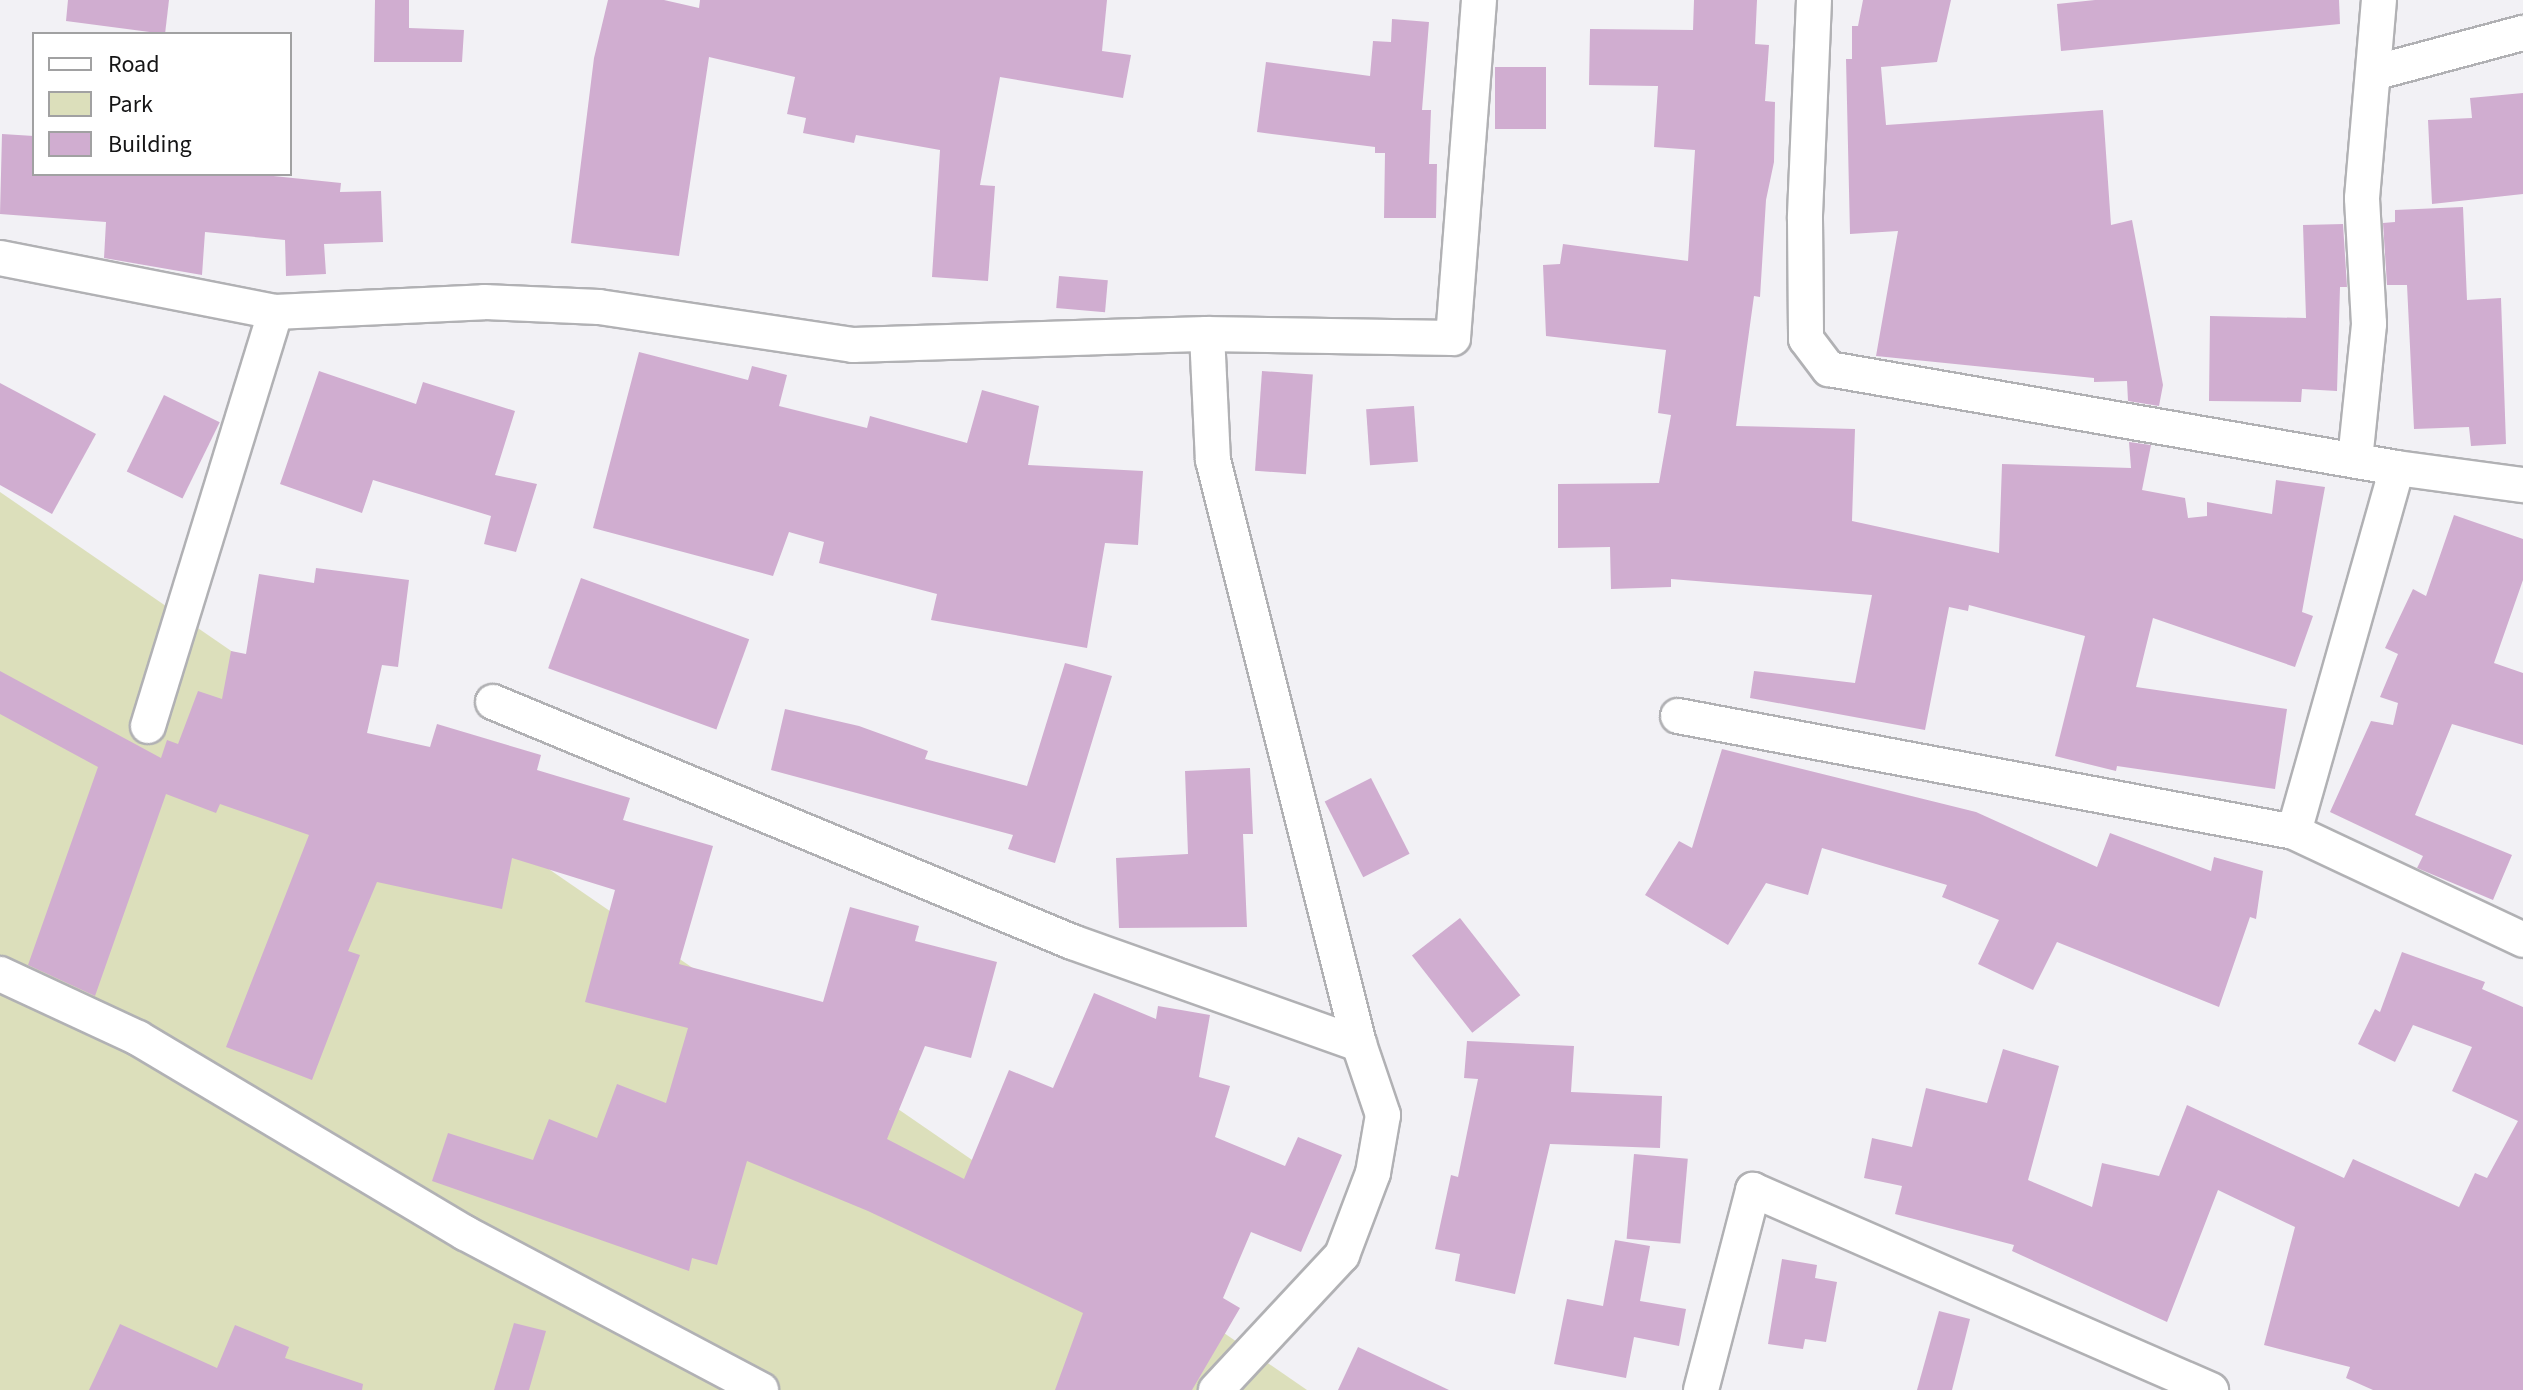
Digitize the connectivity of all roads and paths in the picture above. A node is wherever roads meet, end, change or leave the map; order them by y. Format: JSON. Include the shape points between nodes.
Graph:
{"nodes":[{"id":1,"x":1479,"y":0,"type":"edge"},
{"id":2,"x":1814,"y":0,"type":"edge"},
{"id":3,"x":2379,"y":0,"type":"edge"},
{"id":4,"x":2523,"y":33,"type":"edge"},
{"id":5,"x":2377,"y":72,"type":"junction"},
{"id":6,"x":0,"y":258,"type":"edge"},
{"id":7,"x":275,"y":312,"type":"junction"},
{"id":8,"x":1207,"y":334,"type":"junction"},
{"id":9,"x":2355,"y":460,"type":"junction"},
{"id":10,"x":2397,"y":468,"type":"junction"},
{"id":11,"x":2523,"y":485,"type":"edge"},
{"id":12,"x":493,"y":702,"type":"dead end"},
{"id":13,"x":1678,"y":716,"type":"dead end"},
{"id":14,"x":148,"y":726,"type":"dead end"},
{"id":15,"x":2294,"y":832,"type":"junction"},
{"id":16,"x":2523,"y":940,"type":"edge"},
{"id":17,"x":0,"y":974,"type":"edge"},
{"id":18,"x":1359,"y":1044,"type":"junction"},
{"id":19,"x":761,"y":1390,"type":"edge"},
{"id":20,"x":1216,"y":1390,"type":"edge"},
{"id":21,"x":1701,"y":1390,"type":"edge"},
{"id":22,"x":2211,"y":1390,"type":"edge"}],
"edges":[{"from":1,"to":8,"type":"street","via":[[1453,338]]},
{"from":2,"to":9,"type":"street","via":[[1806,339],[1829,369]]},
{"from":3,"to":5,"type":"street"},
{"from":4,"to":5,"type":"street"},
{"from":5,"to":9,"type":"street","via":[[2362,198],[2369,324]]},
{"from":6,"to":7,"type":"street"},
{"from":7,"to":8,"type":"street","via":[[484,302],[599,307],[853,345]]},
{"from":7,"to":14,"type":"street"},
{"from":8,"to":18,"type":"street","via":[[1213,460]]},
{"from":9,"to":10,"type":"street"},
{"from":10,"to":11,"type":"street"},
{"from":10,"to":15,"type":"street"},
{"from":12,"to":18,"type":"street","via":[[1072,942]]},
{"from":13,"to":15,"type":"street"},
{"from":15,"to":16,"type":"street"},
{"from":17,"to":19,"type":"street","via":[[138,1038],[465,1233]]},
{"from":18,"to":20,"type":"street","via":[[1383,1115],[1373,1173],[1342,1255]]},
{"from":21,"to":22,"type":"street","via":[[1753,1190]]}]}
